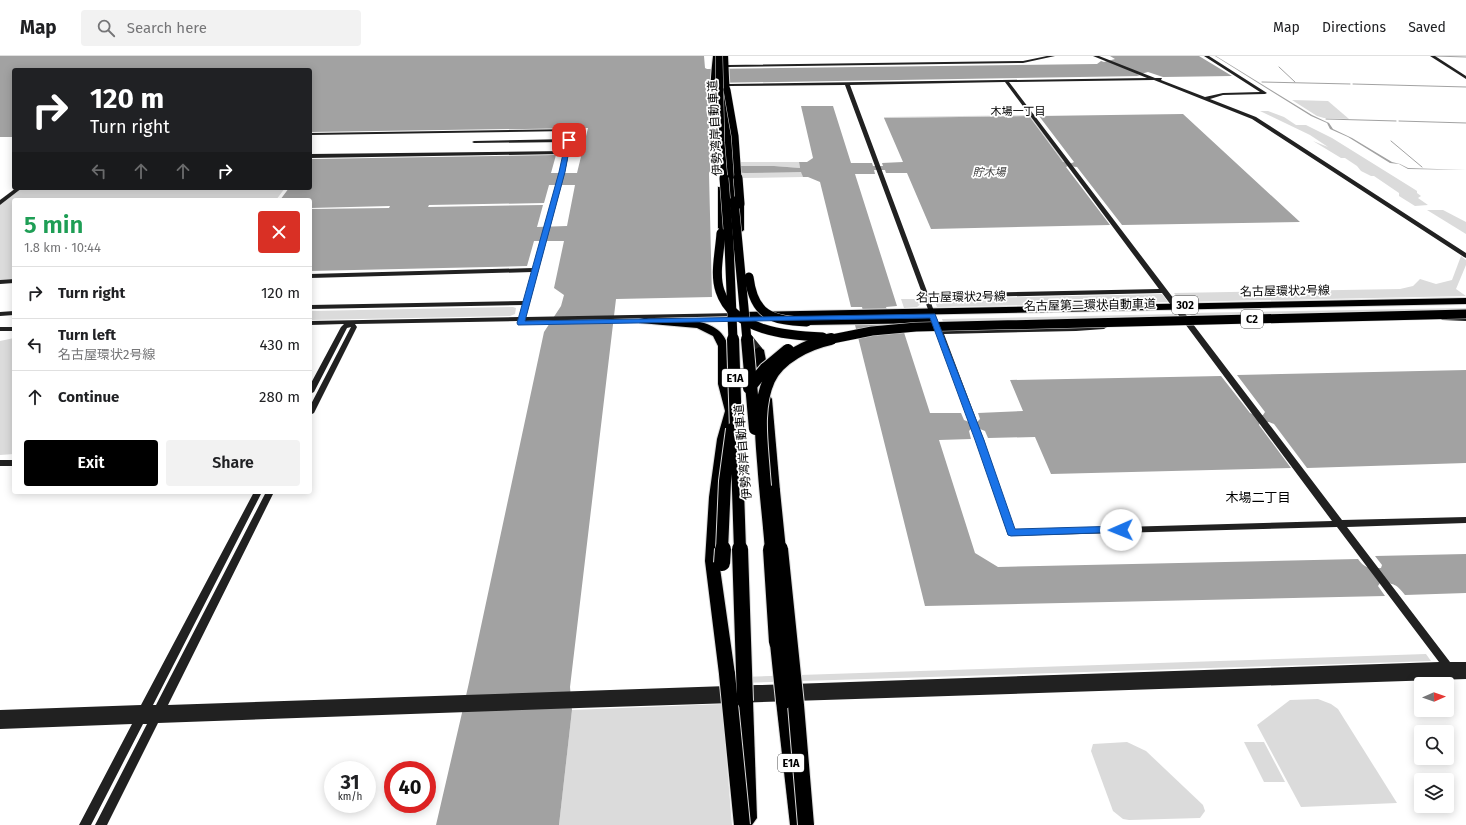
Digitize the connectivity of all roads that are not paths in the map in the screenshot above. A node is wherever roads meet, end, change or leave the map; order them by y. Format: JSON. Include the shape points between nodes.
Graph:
{"nodes":[{"id":1,"x":718,"y":56,"type":"edge"},
{"id":2,"x":725,"y":56,"type":"edge"},
{"id":3,"x":1053,"y":56,"type":"edge"},
{"id":4,"x":1095,"y":56,"type":"edge"},
{"id":5,"x":1206,"y":56,"type":"edge"},
{"id":6,"x":1432,"y":56,"type":"edge"},
{"id":7,"x":1103,"y":58,"type":"edge"},
{"id":8,"x":728,"y":66,"type":"dead end"},
{"id":9,"x":1155,"y":78,"type":"junction"},
{"id":10,"x":1466,"y":78,"type":"edge"},
{"id":11,"x":1006,"y":81,"type":"junction"},
{"id":12,"x":847,"y":83,"type":"junction"},
{"id":13,"x":728,"y":87,"type":"junction"},
{"id":14,"x":1207,"y":98,"type":"junction"},
{"id":15,"x":312,"y":134,"type":"edge"},
{"id":16,"x":569,"y":140,"type":"junction"},
{"id":17,"x":474,"y":142,"type":"dead end"},
{"id":18,"x":566,"y":152,"type":"junction"},
{"id":19,"x":312,"y":156,"type":"edge"},
{"id":20,"x":724,"y":163,"type":"junction"},
{"id":21,"x":16,"y":190,"type":"edge"},
{"id":22,"x":0,"y":203,"type":"edge"},
{"id":23,"x":737,"y":203,"type":"junction"},
{"id":24,"x":740,"y":230,"type":"dead end"},
{"id":25,"x":1466,"y":252,"type":"edge"},
{"id":26,"x":1466,"y":256,"type":"edge"},
{"id":27,"x":535,"y":270,"type":"junction"},
{"id":28,"x":312,"y":276,"type":"edge"},
{"id":29,"x":12,"y":281,"type":"edge"},
{"id":30,"x":0,"y":282,"type":"edge"},
{"id":31,"x":1165,"y":291,"type":"junction"},
{"id":32,"x":926,"y":296,"type":"junction"},
{"id":33,"x":526,"y":303,"type":"junction"},
{"id":34,"x":1465,"y":304,"type":"edge"},
{"id":35,"x":312,"y":307,"type":"edge"},
{"id":36,"x":1178,"y":308,"type":"junction"},
{"id":37,"x":12,"y":313,"type":"edge"},
{"id":38,"x":0,"y":314,"type":"edge"},
{"id":39,"x":1466,"y":314,"type":"edge"},
{"id":40,"x":741,"y":318,"type":"junction"},
{"id":41,"x":1466,"y":318,"type":"edge"},
{"id":42,"x":617,"y":319,"type":"junction"},
{"id":43,"x":933,"y":320,"type":"junction"},
{"id":44,"x":521,"y":321,"type":"junction"},
{"id":45,"x":644,"y":321,"type":"junction"},
{"id":46,"x":312,"y":323,"type":"edge"},
{"id":47,"x":1038,"y":323,"type":"junction"},
{"id":48,"x":1190,"y":324,"type":"junction"},
{"id":49,"x":352,"y":325,"type":"junction"},
{"id":50,"x":344,"y":327,"type":"junction"},
{"id":51,"x":312,"y":328,"type":"edge"},
{"id":52,"x":0,"y":329,"type":"edge"},
{"id":53,"x":12,"y":329,"type":"edge"},
{"id":54,"x":0,"y":334,"type":"edge"},
{"id":55,"x":12,"y":334,"type":"edge"},
{"id":56,"x":759,"y":350,"type":"joint"},
{"id":57,"x":312,"y":388,"type":"edge"},
{"id":58,"x":312,"y":409,"type":"edge"},
{"id":59,"x":729,"y":419,"type":"junction"},
{"id":60,"x":0,"y":459,"type":"edge"},
{"id":61,"x":12,"y":459,"type":"edge"},
{"id":62,"x":0,"y":463,"type":"edge"},
{"id":63,"x":12,"y":463,"type":"edge"},
{"id":64,"x":257,"y":494,"type":"edge"},
{"id":65,"x":269,"y":494,"type":"edge"},
{"id":66,"x":1466,"y":520,"type":"edge"},
{"id":67,"x":1340,"y":524,"type":"junction"},
{"id":68,"x":777,"y":642,"type":"junction"},
{"id":69,"x":1466,"y":666,"type":"edge"},
{"id":70,"x":1448,"y":667,"type":"junction"},
{"id":71,"x":727,"y":674,"type":"junction"},
{"id":72,"x":1466,"y":674,"type":"edge"},
{"id":73,"x":580,"y":699,"type":"junction"},
{"id":74,"x":158,"y":714,"type":"junction"},
{"id":75,"x":0,"y":715,"type":"edge"},
{"id":76,"x":142,"y":715,"type":"junction"},
{"id":77,"x":0,"y":724,"type":"edge"},
{"id":78,"x":85,"y":825,"type":"edge"},
{"id":79,"x":101,"y":825,"type":"edge"},
{"id":80,"x":742,"y":825,"type":"edge"},
{"id":81,"x":748,"y":825,"type":"edge"},
{"id":82,"x":799,"y":825,"type":"edge"},
{"id":83,"x":806,"y":825,"type":"edge"}],
"edges":[{"from":1,"to":20,"type":"highway","name":"伊勢湾岸自動車道","number":"E1A","bridge":true},
{"from":1,"to":20,"type":"highway","via":[[714,85],[716,136]]},
{"from":2,"to":13,"type":"highway","name":"伊勢湾岸自動車道"},
{"from":3,"to":8,"type":"street","via":[[1023,62]]},
{"from":4,"to":7,"type":"street"},
{"from":5,"to":14,"type":"street","via":[[1265,93],[1223,94]]},
{"from":6,"to":10,"type":"street"},
{"from":7,"to":9,"type":"street"},
{"from":9,"to":11,"type":"street"},
{"from":9,"to":14,"type":"street"},
{"from":11,"to":12,"type":"street"},
{"from":11,"to":31,"type":"street"},
{"from":12,"to":13,"type":"street"},
{"from":12,"to":32,"type":"street"},
{"from":13,"to":23,"type":"highway","name":"伊勢湾岸自動車道","bridge":true,"via":[[734,125]]},
{"from":14,"to":25,"type":"street","via":[[1268,123]]},
{"from":14,"to":26,"type":"street","via":[[1263,123]]},
{"from":15,"to":16,"type":"street","via":[[572,130]]},
{"from":16,"to":17,"type":"street"},
{"from":16,"to":18,"type":"street"},
{"from":18,"to":19,"type":"street"},
{"from":18,"to":27,"type":"street"},
{"from":20,"to":47,"type":"highway","bridge":true,"via":[[719,289],[729,307],[752,324],[783,334],[821,337]]},
{"from":20,"to":81,"type":"highway","name":"伊勢湾岸自動車道","number":"E1A","bridge":true,"via":[[736,405]]},
{"from":21,"to":22,"type":"street"},
{"from":23,"to":24,"type":"highway"},
{"from":23,"to":43,"type":"highway","bridge":true,"via":[[752,297],[766,313],[783,319],[807,322]]},
{"from":23,"to":68,"type":"highway","name":"伊勢湾岸自動車道","number":"E1A","bridge":true,"via":[[761,493]]},
{"from":27,"to":28,"type":"street"},
{"from":27,"to":33,"type":"street"},
{"from":29,"to":30,"type":"street"},
{"from":31,"to":32,"type":"street"},
{"from":31,"to":36,"type":"street"},
{"from":32,"to":43,"type":"street"},
{"from":33,"to":35,"type":"street"},
{"from":33,"to":44,"type":"street"},
{"from":34,"to":36,"type":"highway","name":"名古屋環状2号線","number":"302"},
{"from":34,"to":43,"type":"highway","name":"名古屋第二環状自動車道","number":"C2"},
{"from":36,"to":43,"type":"highway","name":"名古屋環状2号線","number":"302"},
{"from":36,"to":48,"type":"street"},
{"from":37,"to":38,"type":"street"},
{"from":39,"to":47,"type":"highway","name":"名古屋第二環状自動車道","number":"C2","bridge":true},
{"from":40,"to":42,"type":"street"},
{"from":40,"to":43,"type":"highway","name":"名古屋環状2号線","number":"302","via":[[904,313]]},
{"from":40,"to":45,"type":"street"},
{"from":40,"to":56,"type":"street","via":[[747,333]]},
{"from":40,"to":59,"type":"highway","via":[[740,379]]},
{"from":41,"to":48,"type":"street"},
{"from":42,"to":44,"type":"street"},
{"from":42,"to":45,"type":"street"},
{"from":43,"to":48,"type":"street"},
{"from":43,"to":67,"type":"street","via":[[980,440],[1011,533]]},
{"from":43,"to":71,"type":"highway","bridge":true,"via":[[860,326],[811,339],[790,349],[772,362],[758,375],[748,390],[733,425],[725,482],[722,563]]},
{"from":44,"to":49,"type":"street"},
{"from":45,"to":59,"type":"highway","via":[[697,325],[716,332],[723,346],[724,386],[730,402]]},
{"from":46,"to":49,"type":"street"},
{"from":47,"to":68,"type":"highway","bridge":true,"via":[[922,326],[848,333],[804,348],[786,360],[776,371],[766,387],[762,400],[762,445]]},
{"from":48,"to":67,"type":"street"},
{"from":49,"to":50,"type":"street"},
{"from":49,"to":58,"type":"street"},
{"from":50,"to":51,"type":"street"},
{"from":50,"to":57,"type":"street"},
{"from":52,"to":53,"type":"street"},
{"from":54,"to":55,"type":"street"},
{"from":56,"to":83,"type":"highway","bridge":true,"via":[[766,398]]},
{"from":59,"to":71,"type":"highway","via":[[715,497],[712,555]]},
{"from":60,"to":61,"type":"street"},
{"from":62,"to":63,"type":"street"},
{"from":64,"to":76,"type":"street"},
{"from":65,"to":74,"type":"street"},
{"from":66,"to":67,"type":"street"},
{"from":67,"to":70,"type":"street"},
{"from":68,"to":82,"type":"highway","name":"伊勢湾岸自動車道","number":"E1A","bridge":true},
{"from":69,"to":70,"type":"street"},
{"from":70,"to":73,"type":"street"},
{"from":71,"to":80,"type":"highway","bridge":true},
{"from":72,"to":73,"type":"street"},
{"from":73,"to":74,"type":"street"},
{"from":74,"to":76,"type":"street"},
{"from":74,"to":79,"type":"street"},
{"from":75,"to":76,"type":"street"},
{"from":76,"to":77,"type":"street"},
{"from":76,"to":78,"type":"street"}]}
